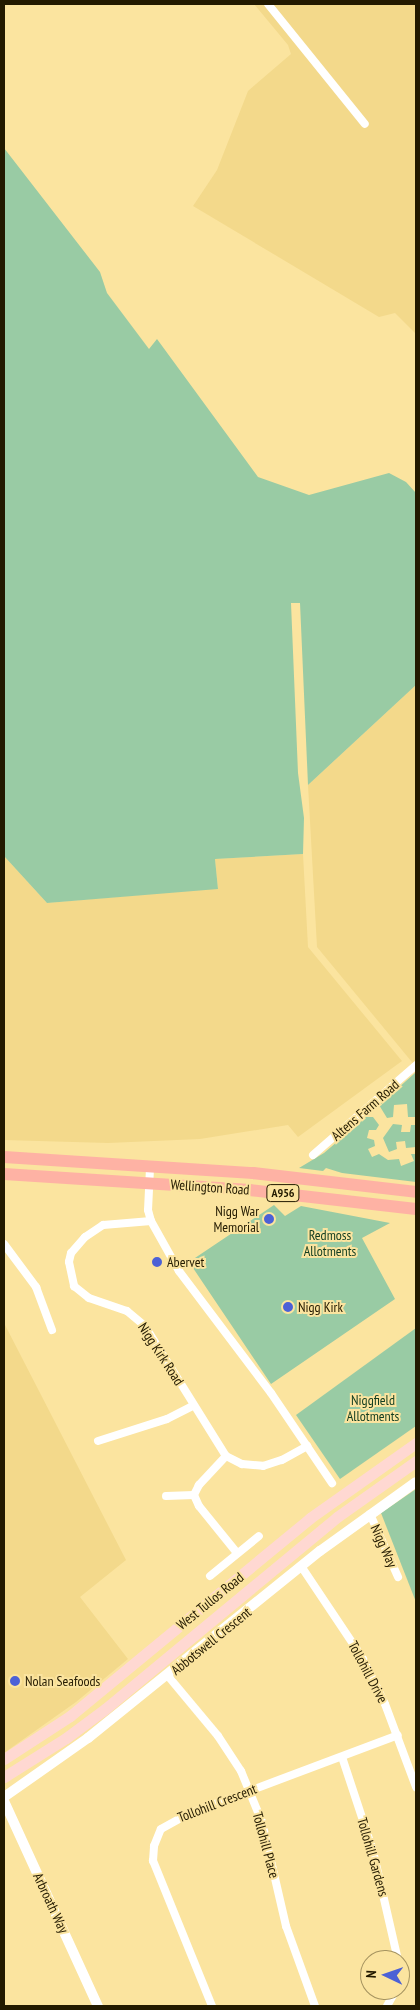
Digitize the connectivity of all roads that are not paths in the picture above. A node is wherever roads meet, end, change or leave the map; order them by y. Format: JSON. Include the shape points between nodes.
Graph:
{"nodes":[{"id":1,"x":268,"y":4,"type":"edge"},
{"id":2,"x":365,"y":124,"type":"dead end"},
{"id":3,"x":416,"y":1065,"type":"edge"},
{"id":4,"x":313,"y":1155,"type":"dead end"},
{"id":5,"x":4,"y":1157,"type":"edge"},
{"id":6,"x":150,"y":1168,"type":"junction"},
{"id":7,"x":4,"y":1174,"type":"edge"},
{"id":8,"x":149,"y":1182,"type":"junction"},
{"id":9,"x":416,"y":1192,"type":"edge"},
{"id":10,"x":416,"y":1209,"type":"edge"},
{"id":11,"x":151,"y":1221,"type":"junction"},
{"id":12,"x":4,"y":1244,"type":"edge"},
{"id":13,"x":52,"y":1330,"type":"dead end"},
{"id":14,"x":192,"y":1406,"type":"junction"},
{"id":15,"x":98,"y":1441,"type":"dead end"},
{"id":16,"x":416,"y":1443,"type":"edge"},
{"id":17,"x":307,"y":1446,"type":"junction"},
{"id":18,"x":226,"y":1456,"type":"junction"},
{"id":19,"x":416,"y":1461,"type":"edge"},
{"id":20,"x":332,"y":1482,"type":"dead end"},
{"id":21,"x":416,"y":1482,"type":"edge"},
{"id":22,"x":194,"y":1495,"type":"junction"},
{"id":23,"x":166,"y":1496,"type":"dead end"},
{"id":24,"x":370,"y":1514,"type":"junction"},
{"id":25,"x":259,"y":1536,"type":"dead end"},
{"id":26,"x":237,"y":1553,"type":"junction"},
{"id":27,"x":301,"y":1566,"type":"junction"},
{"id":28,"x":210,"y":1576,"type":"dead end"},
{"id":29,"x":398,"y":1577,"type":"dead end"},
{"id":30,"x":168,"y":1676,"type":"junction"},
{"id":31,"x":398,"y":1736,"type":"junction"},
{"id":32,"x":342,"y":1757,"type":"junction"},
{"id":33,"x":4,"y":1760,"type":"edge"},
{"id":34,"x":4,"y":1778,"type":"edge"},
{"id":35,"x":416,"y":1787,"type":"edge"},
{"id":36,"x":250,"y":1791,"type":"junction"},
{"id":37,"x":4,"y":1799,"type":"edge"},
{"id":38,"x":396,"y":1950,"type":"edge"},
{"id":39,"x":98,"y":2006,"type":"edge"},
{"id":40,"x":212,"y":2006,"type":"edge"},
{"id":41,"x":315,"y":2006,"type":"edge"}],
"edges":[{"from":1,"to":2,"type":"street"},
{"from":3,"to":4,"type":"street","name":"Altens Farm Road"},
{"from":5,"to":6,"type":"main road","name":"Wellington Road","number":"A956"},
{"from":6,"to":8,"type":"street"},
{"from":6,"to":9,"type":"main road","name":"Wellington Road","number":"A956","via":[[252,1173]]},
{"from":7,"to":8,"type":"main road","name":"Wellington Road","number":"A956"},
{"from":8,"to":10,"type":"main road","name":"Wellington Road","number":"A956"},
{"from":8,"to":11,"type":"street"},
{"from":11,"to":14,"type":"street","name":"Nigg Kirk Road","via":[[106,1224],[93,1230],[71,1253],[69,1273],[80,1293],[127,1311],[145,1326]]},
{"from":11,"to":17,"type":"street","via":[[179,1271],[272,1393]]},
{"from":12,"to":13,"type":"street","via":[[36,1288]]},
{"from":14,"to":15,"type":"street","via":[[158,1422]]},
{"from":14,"to":18,"type":"street","name":"Nigg Kirk Road"},
{"from":16,"to":33,"type":"main road","name":"West Tullos Road","via":[[310,1518],[70,1716]]},
{"from":17,"to":18,"type":"street","via":[[263,1466],[242,1464]]},
{"from":17,"to":20,"type":"street"},
{"from":18,"to":22,"type":"street"},
{"from":19,"to":34,"type":"main road","name":"West Tullos Road","via":[[337,1517],[105,1709]]},
{"from":21,"to":24,"type":"street","name":"Abbotswell Crescent"},
{"from":22,"to":23,"type":"street"},
{"from":22,"to":26,"type":"street"},
{"from":24,"to":27,"type":"street","name":"Abbotswell Crescent"},
{"from":24,"to":29,"type":"street","name":"Nigg Way"},
{"from":25,"to":26,"type":"street"},
{"from":26,"to":28,"type":"street"},
{"from":27,"to":30,"type":"street","name":"Abbotswell Crescent"},
{"from":27,"to":31,"type":"street","name":"Tollohill Drive","via":[[362,1657]]},
{"from":30,"to":36,"type":"street","name":"Tollohill Place","via":[[218,1736]]},
{"from":30,"to":37,"type":"street","name":"Abbotswell Crescent"},
{"from":31,"to":32,"type":"street","name":"Tollohill Crescent"},
{"from":31,"to":35,"type":"street","name":"Tollohill Drive"},
{"from":32,"to":36,"type":"street","name":"Tollohill Crescent"},
{"from":32,"to":38,"type":"street","name":"Tollohill Gardens","via":[[373,1851]]},
{"from":36,"to":40,"type":"street","name":"Tollohill Crescent","via":[[171,1821],[156,1836],[153,1853]]},
{"from":36,"to":41,"type":"street","name":"Tollohill Place","via":[[267,1842],[286,1926]]},
{"from":37,"to":39,"type":"street","name":"Arbroath Way"}]}
